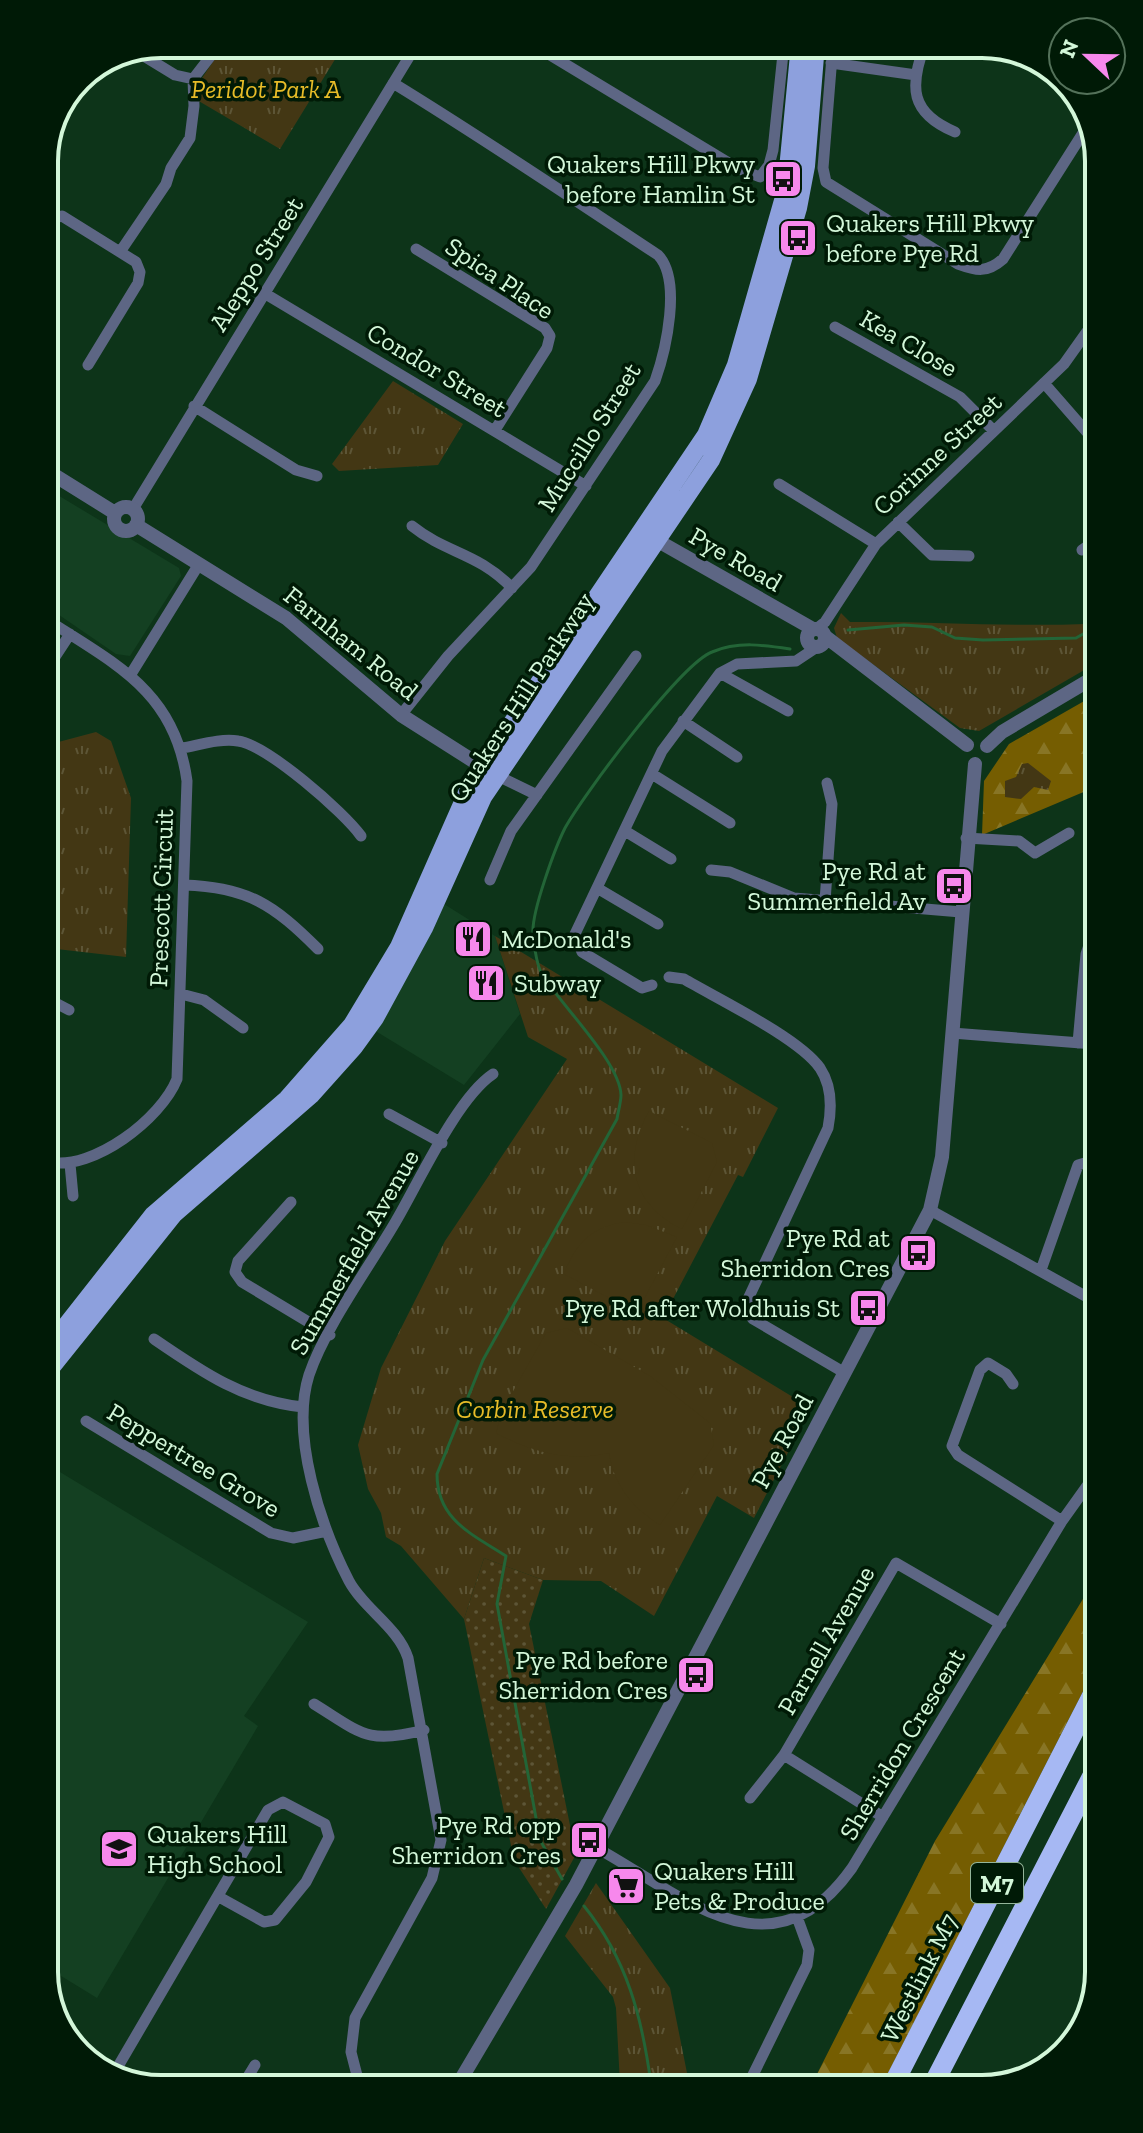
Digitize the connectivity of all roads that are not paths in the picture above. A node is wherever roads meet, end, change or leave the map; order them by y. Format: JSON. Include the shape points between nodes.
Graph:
{"nodes":[{"id":1,"x":209,"y":58,"type":"edge"},
{"id":2,"x":408,"y":58,"type":"edge"},
{"id":3,"x":555,"y":58,"type":"edge"},
{"id":4,"x":787,"y":58,"type":"edge"},
{"id":5,"x":789,"y":58,"type":"edge"},
{"id":6,"x":815,"y":58,"type":"edge"},
{"id":7,"x":832,"y":58,"type":"edge"},
{"id":8,"x":921,"y":58,"type":"edge"},
{"id":9,"x":149,"y":59,"type":"edge"},
{"id":10,"x":831,"y":63,"type":"junction"},
{"id":11,"x":916,"y":75,"type":"junction"},
{"id":12,"x":193,"y":79,"type":"junction"},
{"id":13,"x":393,"y":83,"type":"junction"},
{"id":14,"x":955,"y":132,"type":"dead end"},
{"id":15,"x":1081,"y":136,"type":"edge"},
{"id":16,"x":58,"y":217,"type":"edge"},
{"id":17,"x":416,"y":249,"type":"dead end"},
{"id":18,"x":120,"y":252,"type":"junction"},
{"id":19,"x":264,"y":293,"type":"junction"},
{"id":20,"x":835,"y":327,"type":"dead end"},
{"id":21,"x":1085,"y":335,"type":"edge"},
{"id":22,"x":88,"y":365,"type":"dead end"},
{"id":23,"x":1044,"y":383,"type":"junction"},
{"id":24,"x":194,"y":406,"type":"junction"},
{"id":25,"x":495,"y":430,"type":"junction"},
{"id":26,"x":1085,"y":430,"type":"edge"},
{"id":27,"x":994,"y":431,"type":"junction"},
{"id":28,"x":317,"y":476,"type":"dead end"},
{"id":29,"x":58,"y":477,"type":"edge"},
{"id":30,"x":779,"y":484,"type":"dead end"},
{"id":31,"x":586,"y":486,"type":"junction"},
{"id":32,"x":133,"y":509,"type":"junction"},
{"id":33,"x":115,"y":513,"type":"junction"},
{"id":34,"x":898,"y":522,"type":"junction"},
{"id":35,"x":136,"y":525,"type":"junction"},
{"id":36,"x":412,"y":526,"type":"dead end"},
{"id":37,"x":650,"y":537,"type":"junction"},
{"id":38,"x":876,"y":544,"type":"junction"},
{"id":39,"x":969,"y":556,"type":"dead end"},
{"id":40,"x":199,"y":564,"type":"junction"},
{"id":41,"x":512,"y":588,"type":"junction"},
{"id":42,"x":58,"y":626,"type":"edge"},
{"id":43,"x":70,"y":634,"type":"junction"},
{"id":44,"x":816,"y":638,"type":"junction"},
{"id":45,"x":58,"y":652,"type":"edge"},
{"id":46,"x":636,"y":656,"type":"dead end"},
{"id":47,"x":720,"y":673,"type":"junction"},
{"id":48,"x":131,"y":674,"type":"junction"},
{"id":49,"x":1085,"y":683,"type":"edge"},
{"id":50,"x":788,"y":711,"type":"dead end"},
{"id":51,"x":401,"y":715,"type":"junction"},
{"id":52,"x":683,"y":721,"type":"junction"},
{"id":53,"x":967,"y":745,"type":"junction"},
{"id":54,"x":987,"y":746,"type":"junction"},
{"id":55,"x":182,"y":748,"type":"junction"},
{"id":56,"x":737,"y":757,"type":"dead end"},
{"id":57,"x":975,"y":764,"type":"junction"},
{"id":58,"x":489,"y":771,"type":"junction"},
{"id":59,"x":652,"y":774,"type":"junction"},
{"id":60,"x":827,"y":783,"type":"dead end"},
{"id":61,"x":535,"y":798,"type":"junction"},
{"id":62,"x":730,"y":823,"type":"dead end"},
{"id":63,"x":625,"y":831,"type":"junction"},
{"id":64,"x":1069,"y":833,"type":"dead end"},
{"id":65,"x":361,"y":836,"type":"dead end"},
{"id":66,"x":966,"y":838,"type":"junction"},
{"id":67,"x":671,"y":859,"type":"dead end"},
{"id":68,"x":711,"y":870,"type":"dead end"},
{"id":69,"x":490,"y":880,"type":"dead end"},
{"id":70,"x":184,"y":885,"type":"junction"},
{"id":71,"x":597,"y":888,"type":"junction"},
{"id":72,"x":825,"y":901,"type":"junction"},
{"id":73,"x":961,"y":912,"type":"junction"},
{"id":74,"x":658,"y":924,"type":"dead end"},
{"id":75,"x":318,"y":949,"type":"dead end"},
{"id":76,"x":1085,"y":965,"type":"edge"},
{"id":77,"x":669,"y":977,"type":"dead end"},
{"id":78,"x":652,"y":985,"type":"dead end"},
{"id":79,"x":181,"y":994,"type":"junction"},
{"id":80,"x":58,"y":1004,"type":"edge"},
{"id":81,"x":69,"y":1010,"type":"dead end"},
{"id":82,"x":243,"y":1028,"type":"dead end"},
{"id":83,"x":952,"y":1033,"type":"junction"},
{"id":84,"x":1078,"y":1043,"type":"junction"},
{"id":85,"x":1085,"y":1043,"type":"edge"},
{"id":86,"x":493,"y":1074,"type":"dead end"},
{"id":87,"x":389,"y":1114,"type":"dead end"},
{"id":88,"x":442,"y":1143,"type":"junction"},
{"id":89,"x":58,"y":1163,"type":"edge"},
{"id":90,"x":1085,"y":1163,"type":"edge"},
{"id":91,"x":70,"y":1164,"type":"junction"},
{"id":92,"x":73,"y":1196,"type":"dead end"},
{"id":93,"x":291,"y":1202,"type":"dead end"},
{"id":94,"x":930,"y":1210,"type":"junction"},
{"id":95,"x":1041,"y":1270,"type":"junction"},
{"id":96,"x":1085,"y":1296,"type":"edge"},
{"id":97,"x":330,"y":1335,"type":"junction"},
{"id":98,"x":58,"y":1336,"type":"edge"},
{"id":99,"x":154,"y":1339,"type":"dead end"},
{"id":100,"x":58,"y":1359,"type":"edge"},
{"id":101,"x":845,"y":1373,"type":"junction"},
{"id":102,"x":1013,"y":1384,"type":"dead end"},
{"id":103,"x":303,"y":1407,"type":"junction"},
{"id":104,"x":86,"y":1421,"type":"dead end"},
{"id":105,"x":1085,"y":1489,"type":"edge"},
{"id":106,"x":1062,"y":1521,"type":"junction"},
{"id":107,"x":327,"y":1531,"type":"junction"},
{"id":108,"x":1001,"y":1624,"type":"junction"},
{"id":109,"x":314,"y":1704,"type":"dead end"},
{"id":110,"x":1085,"y":1709,"type":"edge"},
{"id":111,"x":424,"y":1730,"type":"junction"},
{"id":112,"x":784,"y":1755,"type":"junction"},
{"id":113,"x":1085,"y":1790,"type":"edge"},
{"id":114,"x":750,"y":1798,"type":"dead end"},
{"id":115,"x":883,"y":1817,"type":"junction"},
{"id":116,"x":595,"y":1847,"type":"junction"},
{"id":117,"x":219,"y":1897,"type":"junction"},
{"id":118,"x":797,"y":1917,"type":"junction"},
{"id":119,"x":255,"y":2065,"type":"dead end"},
{"id":120,"x":119,"y":2066,"type":"edge"},
{"id":121,"x":249,"y":2075,"type":"edge"},
{"id":122,"x":357,"y":2075,"type":"edge"},
{"id":123,"x":463,"y":2075,"type":"edge"},
{"id":124,"x":753,"y":2075,"type":"edge"},
{"id":125,"x":898,"y":2075,"type":"edge"},
{"id":126,"x":938,"y":2075,"type":"edge"}],
"edges":[{"from":1,"to":12,"type":"street"},
{"from":2,"to":13,"type":"street","name":"Aleppo Street"},
{"from":3,"to":4,"type":"street","via":[[760,177],[773,150]]},
{"from":5,"to":37,"type":"main road","name":"Quakers Hill Parkway","via":[[786,190],[736,365],[706,435]]},
{"from":6,"to":37,"type":"main road","name":"Quakers Hill Parkway","via":[[803,186],[752,366],[711,460]]},
{"from":7,"to":10,"type":"street"},
{"from":8,"to":11,"type":"street"},
{"from":9,"to":12,"type":"street"},
{"from":10,"to":11,"type":"street"},
{"from":10,"to":15,"type":"street","via":[[826,182],[958,264],[982,271],[1003,259]]},
{"from":11,"to":14,"type":"street","via":[[920,109],[933,123]]},
{"from":12,"to":18,"type":"street","via":[[190,138]]},
{"from":13,"to":19,"type":"street","name":"Aleppo Street"},
{"from":13,"to":31,"type":"street","name":"Muccillo Street","via":[[539,173],[666,263],[671,282],[663,358],[655,381]]},
{"from":16,"to":18,"type":"street"},
{"from":17,"to":25,"type":"street","name":"Spica Place","via":[[550,336]]},
{"from":18,"to":22,"type":"street","via":[[136,262],[138,283]]},
{"from":19,"to":24,"type":"street","name":"Aleppo Street"},
{"from":19,"to":25,"type":"street","name":"Condor Street"},
{"from":20,"to":27,"type":"street","name":"Kea Close","via":[[960,397]]},
{"from":21,"to":23,"type":"street","name":"Corinne Street"},
{"from":23,"to":26,"type":"street"},
{"from":23,"to":27,"type":"street","name":"Corinne Street"},
{"from":24,"to":28,"type":"street","via":[[296,470]]},
{"from":24,"to":32,"type":"street","name":"Aleppo Street"},
{"from":25,"to":31,"type":"street","name":"Condor Street"},
{"from":27,"to":34,"type":"street","name":"Corinne Street"},
{"from":29,"to":33,"type":"street"},
{"from":30,"to":38,"type":"street"},
{"from":31,"to":41,"type":"street","name":"Muccillo Street"},
{"from":32,"to":33,"type":"street","via":[[123,507]]},
{"from":32,"to":35,"type":"street","via":[[139,518]]},
{"from":33,"to":35,"type":"street","via":[[119,529]]},
{"from":34,"to":38,"type":"street","name":"Corinne Street"},
{"from":34,"to":39,"type":"street","via":[[932,555]]},
{"from":35,"to":40,"type":"street","name":"Farnham Road"},
{"from":36,"to":41,"type":"street","via":[[482,561]]},
{"from":37,"to":44,"type":"street","name":"Pye Road"},
{"from":37,"to":58,"type":"main road","name":"Quakers Hill Parkway"},
{"from":38,"to":44,"type":"street","name":"Corinne Street"},
{"from":40,"to":48,"type":"street"},
{"from":40,"to":51,"type":"street","name":"Farnham Road","via":[[307,633]]},
{"from":41,"to":51,"type":"street","name":"Muccillo Street"},
{"from":42,"to":43,"type":"street","name":"Prescott Circuit"},
{"from":43,"to":45,"type":"street"},
{"from":43,"to":48,"type":"street","name":"Prescott Circuit"},
{"from":44,"to":47,"type":"street","via":[[793,662],[737,664]]},
{"from":44,"to":53,"type":"street","name":"Pye Road","via":[[889,683]]},
{"from":46,"to":61,"type":"street"},
{"from":47,"to":50,"type":"street"},
{"from":47,"to":52,"type":"street"},
{"from":48,"to":55,"type":"street","name":"Prescott Circuit","via":[[165,712]]},
{"from":49,"to":54,"type":"street"},
{"from":51,"to":58,"type":"street","name":"Farnham Road"},
{"from":52,"to":56,"type":"street"},
{"from":52,"to":59,"type":"street"},
{"from":53,"to":54,"type":"street","via":[[977,740]]},
{"from":53,"to":57,"type":"street","via":[[966,757]]},
{"from":54,"to":57,"type":"street","via":[[988,757]]},
{"from":55,"to":65,"type":"street","via":[[228,740],[251,745],[341,810]]},
{"from":55,"to":70,"type":"street","name":"Prescott Circuit","via":[[187,781]]},
{"from":57,"to":66,"type":"street","name":"Pye Road"},
{"from":58,"to":61,"type":"street","name":"Farnham Road"},
{"from":58,"to":98,"type":"main road","name":"Quakers Hill Parkway","via":[[441,846],[399,947],[352,1025],[287,1099],[153,1215]]},
{"from":58,"to":100,"type":"main road","name":"Quakers Hill Parkway","via":[[402,970],[354,1047],[311,1095],[167,1222]]},
{"from":59,"to":62,"type":"street"},
{"from":59,"to":63,"type":"street"},
{"from":60,"to":72,"type":"street","via":[[832,804]]},
{"from":61,"to":69,"type":"street"},
{"from":63,"to":67,"type":"street"},
{"from":63,"to":71,"type":"street"},
{"from":64,"to":66,"type":"street","via":[[1035,853],[1019,841]]},
{"from":66,"to":73,"type":"street","name":"Pye Road"},
{"from":68,"to":72,"type":"street","via":[[730,872],[785,896]]},
{"from":70,"to":75,"type":"street","via":[[242,892],[282,915]]},
{"from":70,"to":79,"type":"street","name":"Prescott Circuit"},
{"from":71,"to":74,"type":"street"},
{"from":71,"to":78,"type":"street","via":[[575,934],[582,952],[642,988]]},
{"from":72,"to":73,"type":"street"},
{"from":73,"to":83,"type":"street","name":"Pye Road"},
{"from":76,"to":84,"type":"street"},
{"from":77,"to":101,"type":"street","via":[[684,979],[798,1047],[818,1066],[829,1089],[828,1128],[742,1311]]},
{"from":79,"to":82,"type":"street","via":[[204,1000]]},
{"from":79,"to":91,"type":"street","name":"Prescott Circuit","via":[[179,1068],[169,1095],[118,1142]]},
{"from":80,"to":81,"type":"street"},
{"from":83,"to":84,"type":"street"},
{"from":83,"to":94,"type":"street","name":"Pye Road","via":[[941,1172]]},
{"from":84,"to":85,"type":"street"},
{"from":86,"to":88,"type":"street","name":"Summerfield Avenue","via":[[472,1091]]},
{"from":87,"to":88,"type":"street"},
{"from":88,"to":97,"type":"street","name":"Summerfield Avenue"},
{"from":89,"to":91,"type":"street"},
{"from":90,"to":95,"type":"street","via":[[1078,1165]]},
{"from":91,"to":92,"type":"street"},
{"from":93,"to":97,"type":"street","via":[[238,1261],[235,1272],[242,1282]]},
{"from":94,"to":95,"type":"street"},
{"from":94,"to":101,"type":"street","name":"Pye Road"},
{"from":95,"to":96,"type":"street"},
{"from":97,"to":103,"type":"street","name":"Summerfield Avenue","via":[[309,1375]]},
{"from":99,"to":103,"type":"street","via":[[245,1395]]},
{"from":101,"to":116,"type":"street","name":"Pye Road"},
{"from":102,"to":106,"type":"street","via":[[997,1366],[988,1363],[980,1370],[952,1446],[958,1455]]},
{"from":103,"to":107,"type":"street","name":"Summerfield Avenue","via":[[306,1444]]},
{"from":104,"to":107,"type":"street","name":"Peppertree Grove","via":[[271,1533],[293,1538]]},
{"from":105,"to":106,"type":"street","name":"Sherridon Crescent"},
{"from":106,"to":108,"type":"street","name":"Sherridon Crescent"},
{"from":107,"to":111,"type":"street","name":"Summerfield Avenue","via":[[355,1590],[403,1646]]},
{"from":108,"to":112,"type":"street","name":"Parnell Avenue","via":[[896,1563]]},
{"from":108,"to":115,"type":"street","name":"Sherridon Crescent"},
{"from":109,"to":111,"type":"street","via":[[372,1738]]},
{"from":110,"to":125,"type":"highway","name":"Westlink M7","number":"M7"},
{"from":111,"to":122,"type":"street","name":"Summerfield Avenue","via":[[441,1840],[432,1878],[355,2018],[351,2052]]},
{"from":112,"to":114,"type":"street","name":"Parnell Avenue"},
{"from":112,"to":115,"type":"street"},
{"from":113,"to":126,"type":"highway","number":"M7"},
{"from":115,"to":118,"type":"street","name":"Sherridon Crescent","via":[[834,1892]]},
{"from":116,"to":118,"type":"street","name":"Sherridon Crescent","via":[[722,1920],[752,1925]]},
{"from":116,"to":123,"type":"street","name":"Pye Road"},
{"from":117,"to":117,"type":"street","via":[[275,1803],[299,1808],[325,1824],[329,1837],[317,1863],[275,1920],[264,1922]]},
{"from":117,"to":120,"type":"street"},
{"from":118,"to":124,"type":"street","via":[[809,1950],[807,1965]]},
{"from":119,"to":121,"type":"street"}]}
